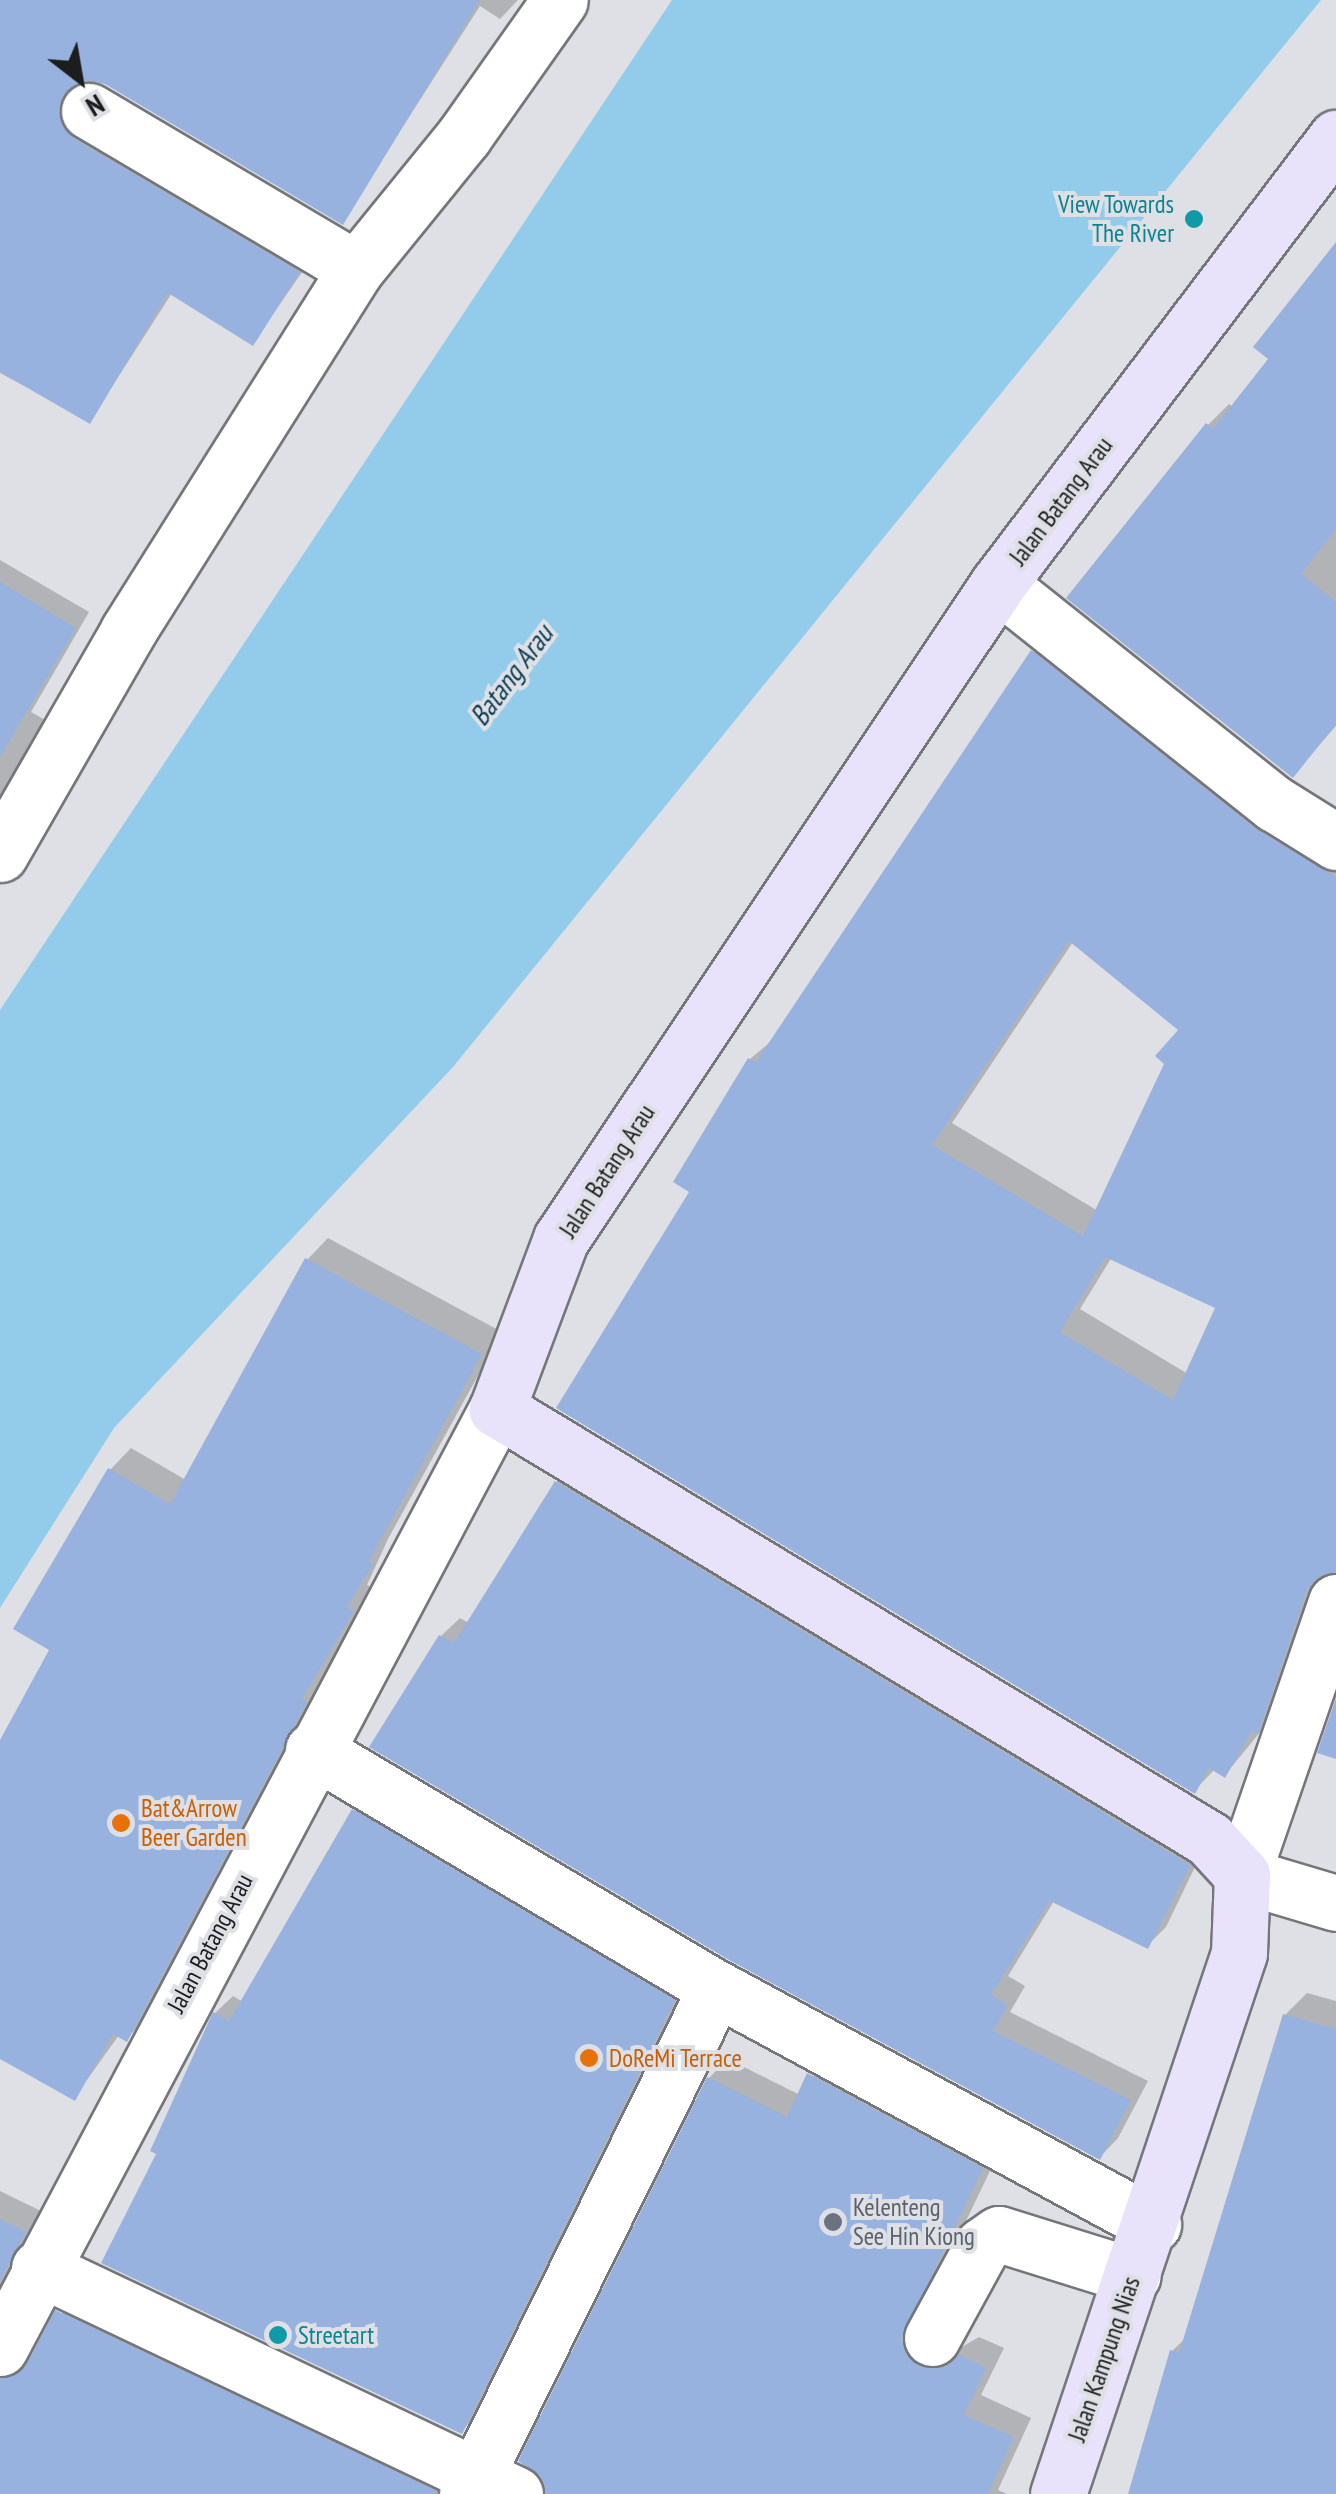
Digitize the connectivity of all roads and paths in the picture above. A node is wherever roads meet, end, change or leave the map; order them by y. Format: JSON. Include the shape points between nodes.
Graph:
{"nodes":[{"id":1,"x":560,"y":0,"type":"edge"},
{"id":2,"x":89,"y":110,"type":"dead end"},
{"id":3,"x":1336,"y":138,"type":"edge"},
{"id":4,"x":356,"y":269,"type":"junction"},
{"id":5,"x":998,"y":584,"type":"junction"},
{"id":6,"x":1336,"y":842,"type":"edge"},
{"id":7,"x":0,"y":854,"type":"edge"},
{"id":8,"x":497,"y":1409,"type":"junction"},
{"id":9,"x":1336,"y":1602,"type":"edge"},
{"id":10,"x":313,"y":1750,"type":"junction"},
{"id":11,"x":1242,"y":1875,"type":"junction"},
{"id":12,"x":1336,"y":1903,"type":"edge"},
{"id":13,"x":716,"y":1988,"type":"junction"},
{"id":14,"x":1153,"y":2224,"type":"junction"},
{"id":15,"x":39,"y":2268,"type":"junction"},
{"id":16,"x":1132,"y":2276,"type":"junction"},
{"id":17,"x":932,"y":2338,"type":"dead end"},
{"id":18,"x":0,"y":2348,"type":"edge"},
{"id":19,"x":486,"y":2488,"type":"edge"},
{"id":20,"x":1058,"y":2494,"type":"edge"}],
"edges":[{"from":1,"to":4,"type":"street","via":[[464,136]]},
{"from":2,"to":4,"type":"street"},
{"from":3,"to":5,"type":"main road","name":"Jalan Batang Arau"},
{"from":4,"to":7,"type":"street","via":[[128,631]]},
{"from":5,"to":6,"type":"street","via":[[1275,804]]},
{"from":5,"to":8,"type":"main road","name":"Jalan Batang Arau","via":[[561,1238]]},
{"from":8,"to":10,"type":"street","name":"Jalan Batang Arau"},
{"from":8,"to":11,"type":"main road","via":[[1210,1839]]},
{"from":9,"to":11,"type":"street"},
{"from":10,"to":13,"type":"street"},
{"from":10,"to":15,"type":"street","name":"Jalan Batang Arau"},
{"from":11,"to":12,"type":"street"},
{"from":11,"to":14,"type":"main road","name":"Jalan Kampung Nias","via":[[1239,1952]]},
{"from":13,"to":14,"type":"street"},
{"from":13,"to":19,"type":"street"},
{"from":14,"to":16,"type":"main road","name":"Jalan Kampung Nias"},
{"from":15,"to":18,"type":"street","name":"Jalan Batang Arau"},
{"from":15,"to":19,"type":"street"},
{"from":16,"to":17,"type":"street","via":[[999,2234],[983,2245]]},
{"from":16,"to":20,"type":"main road","name":"Jalan Kampung Nias"}]}
